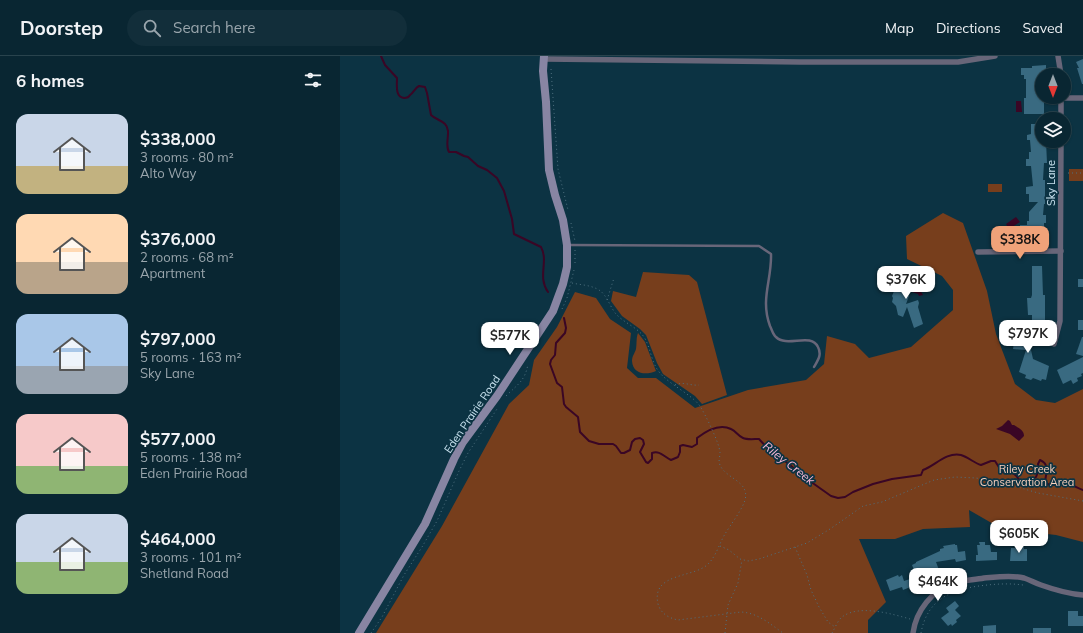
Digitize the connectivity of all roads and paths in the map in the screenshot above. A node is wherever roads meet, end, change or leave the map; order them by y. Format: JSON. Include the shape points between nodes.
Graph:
{"nodes":[{"id":1,"x":995,"y":56,"type":"edge"},
{"id":2,"x":1058,"y":56,"type":"edge"},
{"id":3,"x":546,"y":58,"type":"edge"},
{"id":4,"x":1060,"y":68,"type":"edge"},
{"id":5,"x":1071,"y":97,"type":"edge"},
{"id":6,"x":1083,"y":98,"type":"edge"},
{"id":7,"x":1061,"y":148,"type":"edge"},
{"id":8,"x":1067,"y":173,"type":"dead end"},
{"id":9,"x":1083,"y":173,"type":"edge"},
{"id":10,"x":568,"y":210,"type":"dead end"},
{"id":11,"x":571,"y":223,"type":"dead end"},
{"id":12,"x":571,"y":245,"type":"junction"},
{"id":13,"x":1061,"y":251,"type":"junction"},
{"id":14,"x":978,"y":252,"type":"dead end"},
{"id":15,"x":614,"y":278,"type":"dead end"},
{"id":16,"x":572,"y":283,"type":"junction"},
{"id":17,"x":607,"y":301,"type":"junction"},
{"id":18,"x":562,"y":309,"type":"dead end"},
{"id":19,"x":1054,"y":344,"type":"dead end"},
{"id":20,"x":528,"y":363,"type":"dead end"},
{"id":21,"x":814,"y":367,"type":"dead end"},
{"id":22,"x":674,"y":385,"type":"junction"},
{"id":23,"x":699,"y":385,"type":"dead end"},
{"id":24,"x":505,"y":397,"type":"dead end"},
{"id":25,"x":498,"y":408,"type":"dead end"},
{"id":26,"x":1083,"y":501,"type":"edge"},
{"id":27,"x":719,"y":546,"type":"junction"},
{"id":28,"x":795,"y":547,"type":"junction"},
{"id":29,"x":743,"y":559,"type":"junction"},
{"id":30,"x":1026,"y":585,"type":"dead end"},
{"id":31,"x":1083,"y":595,"type":"edge"},
{"id":32,"x":728,"y":614,"type":"junction"},
{"id":33,"x":916,"y":621,"type":"junction"},
{"id":34,"x":835,"y":627,"type":"junction"},
{"id":35,"x":359,"y":633,"type":"edge"},
{"id":36,"x":371,"y":633,"type":"edge"},
{"id":37,"x":726,"y":633,"type":"edge"},
{"id":38,"x":783,"y":633,"type":"edge"},
{"id":39,"x":832,"y":633,"type":"edge"},
{"id":40,"x":913,"y":633,"type":"edge"},
{"id":41,"x":922,"y":633,"type":"edge"}],
"edges":[{"from":1,"to":3,"type":"street","via":[[961,62]]},
{"from":2,"to":4,"type":"street"},
{"from":3,"to":10,"type":"path","via":[[556,120],[558,169]]},
{"from":3,"to":12,"type":"street","name":"Eden Prairie Road","via":[[550,170]]},
{"from":5,"to":6,"type":"street"},
{"from":7,"to":13,"type":"street","name":"Sky Lane"},
{"from":8,"to":9,"type":"path"},
{"from":11,"to":12,"type":"path"},
{"from":12,"to":16,"type":"path","via":[[575,269]]},
{"from":12,"to":21,"type":"lane","via":[[759,246],[771,254],[766,294],[771,329],[780,340],[808,340],[817,345],[820,357]]},
{"from":12,"to":35,"type":"street","name":"Eden Prairie Road","via":[[563,284],[553,311],[463,442],[422,529]]},
{"from":13,"to":14,"type":"street"},
{"from":13,"to":19,"type":"street","name":"Sky Lane","via":[[1060,321]]},
{"from":15,"to":17,"type":"path"},
{"from":16,"to":17,"type":"path","via":[[597,288]]},
{"from":16,"to":18,"type":"path"},
{"from":17,"to":22,"type":"path","via":[[616,314],[640,332],[658,372]]},
{"from":20,"to":24,"type":"path","via":[[523,380]]},
{"from":22,"to":23,"type":"path"},
{"from":22,"to":27,"type":"path","via":[[699,405],[716,441],[720,465],[741,483],[745,492],[745,500]]},
{"from":25,"to":36,"type":"path","via":[[468,453],[437,521]]},
{"from":26,"to":28,"type":"path","via":[[976,478],[934,480],[882,502],[862,506],[830,529]]},
{"from":27,"to":29,"type":"path"},
{"from":27,"to":32,"type":"path","via":[[707,566],[666,581],[657,600],[664,614],[678,620]]},
{"from":28,"to":29,"type":"path","via":[[759,559]]},
{"from":28,"to":34,"type":"path","via":[[819,607],[828,622]]},
{"from":29,"to":32,"type":"path","via":[[738,583],[728,605]]},
{"from":30,"to":41,"type":"path","via":[[988,585],[950,593],[926,616]]},
{"from":31,"to":33,"type":"street","via":[[1065,593],[1015,577],[970,580],[943,587],[926,603]]},
{"from":32,"to":37,"type":"path"},
{"from":32,"to":38,"type":"path","via":[[755,614]]},
{"from":33,"to":34,"type":"path","via":[[887,613],[863,611],[850,612],[841,618]]},
{"from":33,"to":40,"type":"street"},
{"from":34,"to":39,"type":"path"}]}
